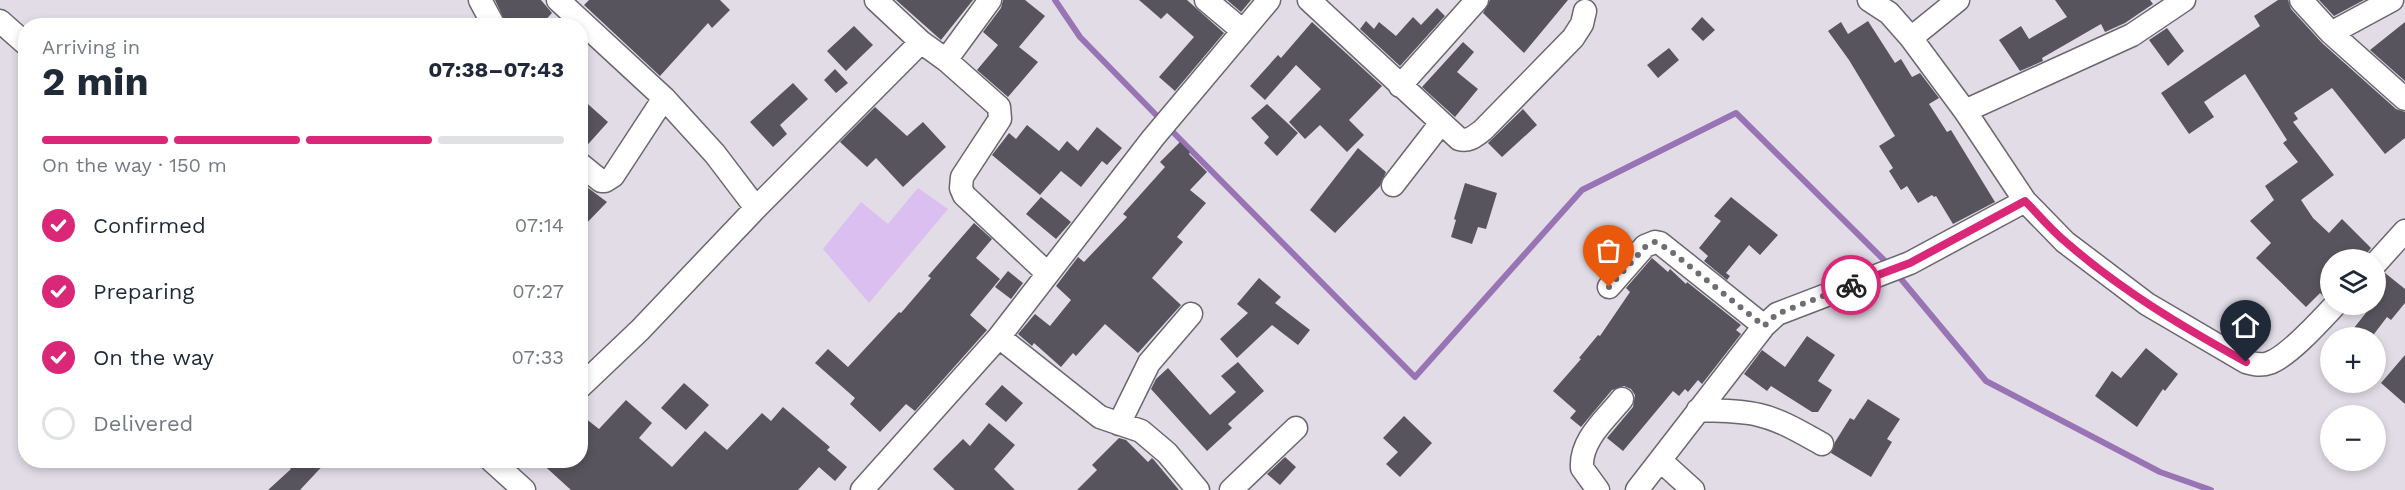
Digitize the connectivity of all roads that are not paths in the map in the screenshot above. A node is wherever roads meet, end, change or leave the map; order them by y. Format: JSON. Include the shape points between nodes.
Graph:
{"nodes":[{"id":1,"x":480,"y":0,"type":"edge"},
{"id":2,"x":558,"y":0,"type":"edge"},
{"id":3,"x":876,"y":0,"type":"edge"},
{"id":4,"x":990,"y":0,"type":"edge"},
{"id":5,"x":1206,"y":0,"type":"edge"},
{"id":6,"x":1269,"y":0,"type":"edge"},
{"id":7,"x":1309,"y":0,"type":"edge"},
{"id":8,"x":1477,"y":0,"type":"edge"},
{"id":9,"x":1869,"y":0,"type":"edge"},
{"id":10,"x":1958,"y":0,"type":"edge"},
{"id":11,"x":2184,"y":0,"type":"edge"},
{"id":12,"x":2301,"y":0,"type":"edge"},
{"id":13,"x":2392,"y":0,"type":"edge"},
{"id":14,"x":1583,"y":4,"type":"edge"},
{"id":15,"x":490,"y":18,"type":"edge"},
{"id":16,"x":577,"y":18,"type":"edge"},
{"id":17,"x":0,"y":21,"type":"edge"},
{"id":18,"x":588,"y":28,"type":"edge"},
{"id":19,"x":1243,"y":31,"type":"junction"},
{"id":20,"x":2331,"y":33,"type":"junction"},
{"id":21,"x":18,"y":37,"type":"edge"},
{"id":22,"x":1911,"y":38,"type":"junction"},
{"id":23,"x":921,"y":42,"type":"junction"},
{"id":24,"x":946,"y":60,"type":"junction"},
{"id":25,"x":1400,"y":86,"type":"junction"},
{"id":26,"x":664,"y":98,"type":"junction"},
{"id":27,"x":2405,"y":99,"type":"edge"},
{"id":28,"x":1965,"y":111,"type":"junction"},
{"id":29,"x":1442,"y":123,"type":"junction"},
{"id":30,"x":588,"y":170,"type":"edge"},
{"id":31,"x":1393,"y":185,"type":"dead end"},
{"id":32,"x":2025,"y":201,"type":"junction"},
{"id":33,"x":756,"y":208,"type":"junction"},
{"id":34,"x":2405,"y":231,"type":"edge"},
{"id":35,"x":2386,"y":251,"type":"edge"},
{"id":36,"x":1047,"y":273,"type":"junction"},
{"id":37,"x":1609,"y":287,"type":"dead end"},
{"id":38,"x":1191,"y":314,"type":"dead end"},
{"id":39,"x":2325,"y":315,"type":"edge"},
{"id":40,"x":1764,"y":326,"type":"junction"},
{"id":41,"x":999,"y":337,"type":"junction"},
{"id":42,"x":588,"y":379,"type":"edge"},
{"id":43,"x":1622,"y":399,"type":"dead end"},
{"id":44,"x":1698,"y":410,"type":"junction"},
{"id":45,"x":1119,"y":424,"type":"junction"},
{"id":46,"x":1296,"y":428,"type":"dead end"},
{"id":47,"x":1822,"y":444,"type":"dead end"},
{"id":48,"x":1661,"y":461,"type":"junction"},
{"id":49,"x":504,"y":468,"type":"edge"},
{"id":50,"x":524,"y":490,"type":"edge"},
{"id":51,"x":862,"y":490,"type":"edge"},
{"id":52,"x":1198,"y":490,"type":"edge"},
{"id":53,"x":1231,"y":490,"type":"edge"},
{"id":54,"x":1598,"y":490,"type":"edge"},
{"id":55,"x":1637,"y":490,"type":"edge"},
{"id":56,"x":1693,"y":490,"type":"edge"}],
"edges":[{"from":1,"to":15,"type":"street"},
{"from":2,"to":16,"type":"street"},
{"from":3,"to":23,"type":"street"},
{"from":4,"to":24,"type":"street"},
{"from":5,"to":19,"type":"street"},
{"from":6,"to":19,"type":"street"},
{"from":7,"to":25,"type":"street"},
{"from":8,"to":25,"type":"street"},
{"from":9,"to":22,"type":"street","via":[[1889,13]]},
{"from":10,"to":22,"type":"street"},
{"from":11,"to":28,"type":"street","via":[[2132,35]]},
{"from":12,"to":20,"type":"street"},
{"from":13,"to":20,"type":"street"},
{"from":14,"to":29,"type":"street","via":[[1582,24],[1573,38],[1476,136],[1459,139]]},
{"from":17,"to":21,"type":"street"},
{"from":18,"to":26,"type":"street"},
{"from":19,"to":36,"type":"street","via":[[1152,138]]},
{"from":20,"to":27,"type":"street"},
{"from":22,"to":28,"type":"street"},
{"from":23,"to":24,"type":"street"},
{"from":23,"to":33,"type":"street"},
{"from":24,"to":36,"type":"street","via":[[996,103],[1001,114],[962,177],[964,195]]},
{"from":25,"to":29,"type":"street"},
{"from":26,"to":30,"type":"street","via":[[613,176],[601,181]]},
{"from":26,"to":33,"type":"street","via":[[715,154]]},
{"from":28,"to":32,"type":"street"},
{"from":29,"to":31,"type":"street"},
{"from":32,"to":39,"type":"street","via":[[2065,242],[2120,285],[2246,362],[2258,365],[2281,357]]},
{"from":32,"to":40,"type":"street","via":[[1910,263],[1777,314]]},
{"from":33,"to":42,"type":"street"},
{"from":34,"to":35,"type":"street"},
{"from":36,"to":41,"type":"street"},
{"from":37,"to":40,"type":"street","via":[[1646,246],[1655,242]]},
{"from":38,"to":45,"type":"street","via":[[1149,363]]},
{"from":40,"to":44,"type":"street"},
{"from":41,"to":45,"type":"street","via":[[1100,417]]},
{"from":41,"to":51,"type":"street"},
{"from":43,"to":54,"type":"street","via":[[1584,450],[1582,468]]},
{"from":44,"to":47,"type":"street","via":[[1760,415]]},
{"from":44,"to":48,"type":"street"},
{"from":45,"to":52,"type":"street","via":[[1141,431],[1167,453]]},
{"from":46,"to":53,"type":"street"},
{"from":48,"to":55,"type":"street"},
{"from":48,"to":56,"type":"street"},
{"from":49,"to":50,"type":"street"}]}
